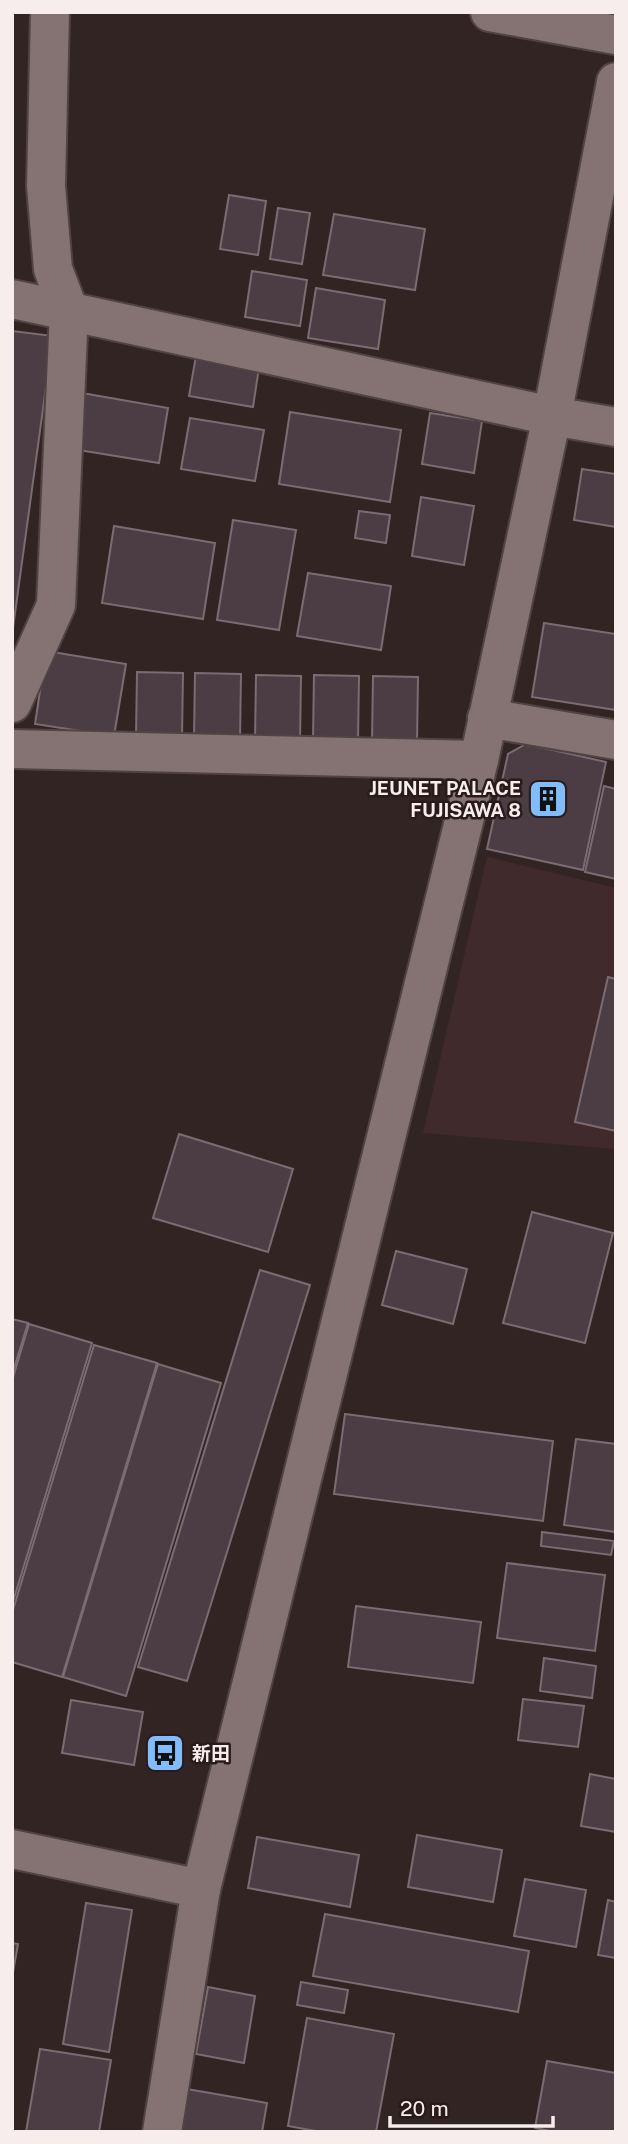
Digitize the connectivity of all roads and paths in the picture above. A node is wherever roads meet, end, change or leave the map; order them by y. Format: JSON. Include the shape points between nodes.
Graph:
{"nodes":[{"id":1,"x":50,"y":12,"type":"edge"},
{"id":2,"x":490,"y":12,"type":"edge"},
{"id":3,"x":616,"y":35,"type":"edge"},
{"id":4,"x":616,"y":82,"type":"edge"},
{"id":5,"x":12,"y":299,"type":"edge"},
{"id":6,"x":69,"y":311,"type":"junction"},
{"id":7,"x":552,"y":416,"type":"junction"},
{"id":8,"x":616,"y":427,"type":"edge"},
{"id":9,"x":12,"y":703,"type":"edge"},
{"id":10,"x":488,"y":718,"type":"junction"},
{"id":11,"x":616,"y":740,"type":"edge"},
{"id":12,"x":12,"y":749,"type":"edge"},
{"id":13,"x":479,"y":760,"type":"junction"},
{"id":14,"x":12,"y":1849,"type":"edge"},
{"id":15,"x":201,"y":1889,"type":"junction"},
{"id":16,"x":162,"y":2132,"type":"edge"}],
"edges":[{"from":1,"to":6,"type":"street","via":[[46,186],[53,269]]},
{"from":2,"to":3,"type":"street"},
{"from":4,"to":7,"type":"street"},
{"from":5,"to":6,"type":"street"},
{"from":6,"to":7,"type":"street"},
{"from":6,"to":9,"type":"street","via":[[56,605]]},
{"from":7,"to":8,"type":"street"},
{"from":7,"to":10,"type":"street"},
{"from":10,"to":11,"type":"street"},
{"from":10,"to":13,"type":"street"},
{"from":12,"to":13,"type":"street"},
{"from":13,"to":15,"type":"street"},
{"from":14,"to":15,"type":"street"},
{"from":15,"to":16,"type":"street"}]}
